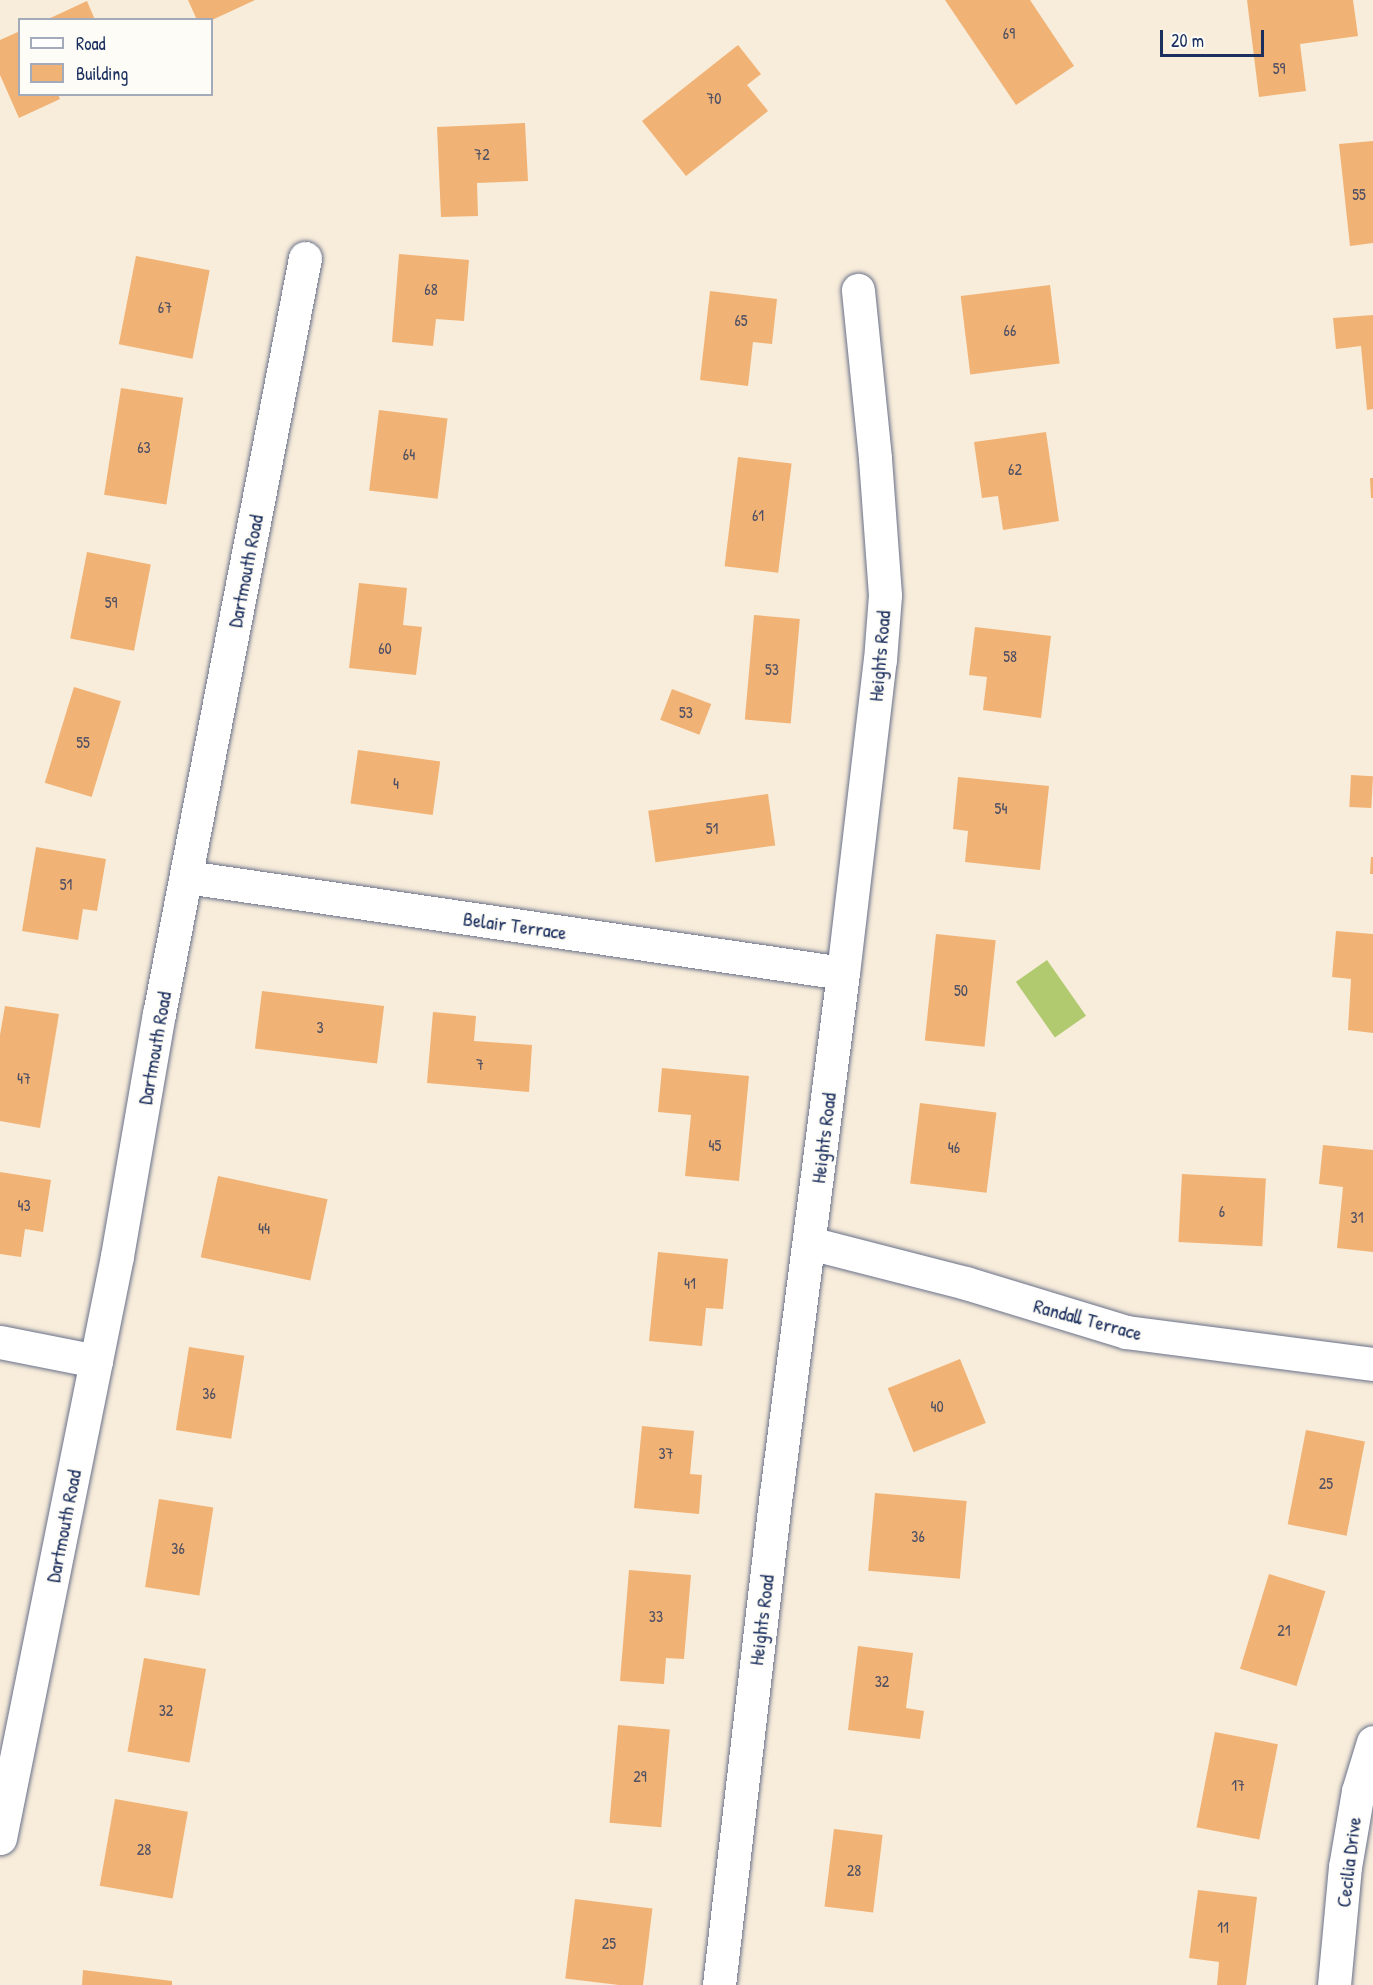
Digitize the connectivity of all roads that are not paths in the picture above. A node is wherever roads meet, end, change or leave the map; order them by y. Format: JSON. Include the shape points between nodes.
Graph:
{"nodes":[{"id":1,"x":305,"y":258,"type":"dead end"},
{"id":2,"x":858,"y":290,"type":"dead end"},
{"id":3,"x":187,"y":877,"type":"junction"},
{"id":4,"x":843,"y":974,"type":"junction"},
{"id":5,"x":810,"y":1243,"type":"junction"},
{"id":6,"x":0,"y":1342,"type":"edge"},
{"id":7,"x":96,"y":1361,"type":"junction"},
{"id":8,"x":1373,"y":1364,"type":"edge"},
{"id":9,"x":1373,"y":1742,"type":"edge"},
{"id":10,"x":0,"y":1838,"type":"edge"},
{"id":11,"x":719,"y":1985,"type":"edge"},
{"id":12,"x":1334,"y":1985,"type":"edge"}],
"edges":[{"from":1,"to":3,"type":"street","name":"Dartmouth Road"},
{"from":2,"to":4,"type":"street","name":"Heights Road","via":[[885,595]]},
{"from":3,"to":4,"type":"street","name":"Belair Terrace"},
{"from":3,"to":7,"type":"street","name":"Dartmouth Road"},
{"from":4,"to":5,"type":"street","name":"Heights Road"},
{"from":5,"to":8,"type":"street","name":"Randall Terrace","via":[[966,1283],[1126,1332]]},
{"from":5,"to":11,"type":"street","name":"Heights Road","via":[[776,1494]]},
{"from":6,"to":7,"type":"street"},
{"from":7,"to":10,"type":"street","name":"Dartmouth Road"},
{"from":9,"to":12,"type":"street","name":"Cecilia Drive","via":[[1358,1791],[1345,1867]]}]}
